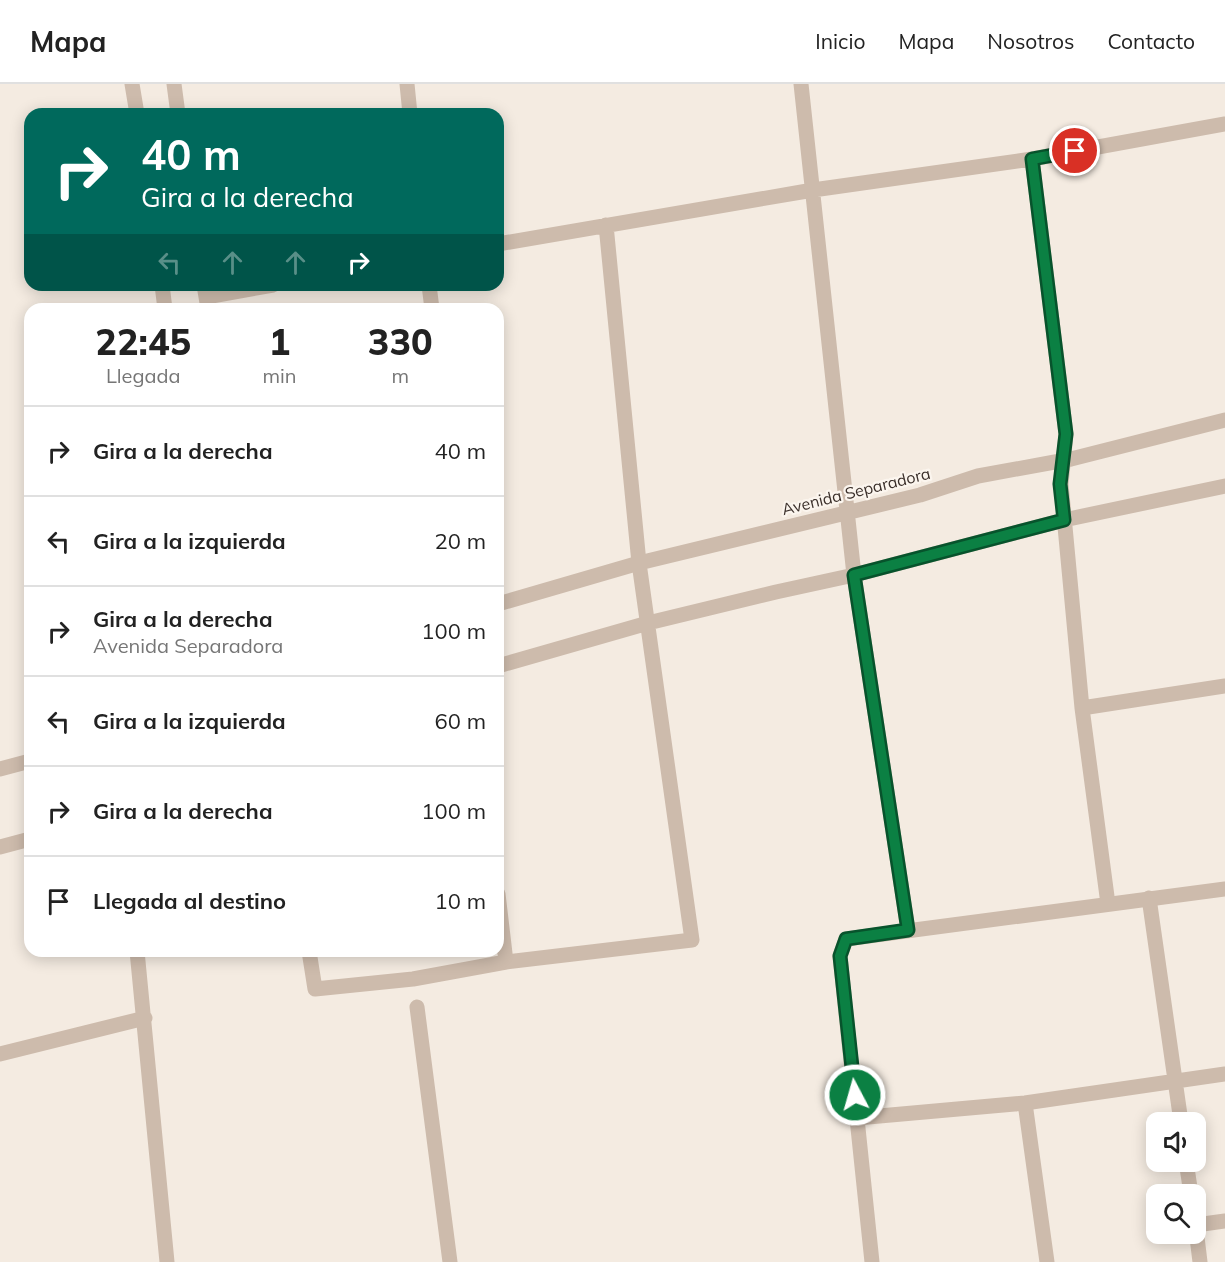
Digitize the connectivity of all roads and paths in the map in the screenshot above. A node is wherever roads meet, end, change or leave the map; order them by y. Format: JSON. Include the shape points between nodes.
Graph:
{"nodes":[{"id":1,"x":132,"y":84,"type":"edge"},
{"id":2,"x":174,"y":84,"type":"edge"},
{"id":3,"x":407,"y":84,"type":"edge"},
{"id":4,"x":801,"y":84,"type":"edge"},
{"id":5,"x":136,"y":108,"type":"edge"},
{"id":6,"x":177,"y":108,"type":"edge"},
{"id":7,"x":409,"y":108,"type":"edge"},
{"id":8,"x":1225,"y":124,"type":"edge"},
{"id":9,"x":1032,"y":159,"type":"junction"},
{"id":10,"x":813,"y":190,"type":"junction"},
{"id":11,"x":606,"y":225,"type":"junction"},
{"id":12,"x":504,"y":243,"type":"edge"},
{"id":13,"x":240,"y":291,"type":"edge"},
{"id":14,"x":206,"y":297,"type":"edge"},
{"id":15,"x":1225,"y":420,"type":"edge"},
{"id":16,"x":1063,"y":460,"type":"junction"},
{"id":17,"x":1225,"y":486,"type":"edge"},
{"id":18,"x":847,"y":512,"type":"junction"},
{"id":19,"x":1064,"y":520,"type":"junction"},
{"id":20,"x":639,"y":563,"type":"junction"},
{"id":21,"x":854,"y":575,"type":"junction"},
{"id":22,"x":504,"y":602,"type":"edge"},
{"id":23,"x":648,"y":623,"type":"junction"},
{"id":24,"x":504,"y":664,"type":"edge"},
{"id":25,"x":1225,"y":686,"type":"edge"},
{"id":26,"x":1082,"y":708,"type":"junction"},
{"id":27,"x":24,"y":763,"type":"edge"},
{"id":28,"x":0,"y":769,"type":"edge"},
{"id":29,"x":24,"y":840,"type":"edge"},
{"id":30,"x":0,"y":847,"type":"edge"},
{"id":31,"x":1225,"y":889,"type":"edge"},
{"id":32,"x":1149,"y":898,"type":"junction"},
{"id":33,"x":1108,"y":904,"type":"junction"},
{"id":34,"x":908,"y":930,"type":"junction"},
{"id":35,"x":504,"y":945,"type":"edge"},
{"id":36,"x":138,"y":957,"type":"edge"},
{"id":37,"x":310,"y":957,"type":"edge"},
{"id":38,"x":506,"y":962,"type":"junction"},
{"id":39,"x":417,"y":1006,"type":"dead end"},
{"id":40,"x":145,"y":1018,"type":"junction"},
{"id":41,"x":0,"y":1054,"type":"edge"},
{"id":42,"x":1225,"y":1074,"type":"edge"},
{"id":43,"x":1175,"y":1082,"type":"junction"},
{"id":44,"x":1024,"y":1103,"type":"junction"},
{"id":45,"x":1180,"y":1112,"type":"edge"},
{"id":46,"x":857,"y":1119,"type":"junction"},
{"id":47,"x":1225,"y":1221,"type":"edge"},
{"id":48,"x":1206,"y":1225,"type":"edge"},
{"id":49,"x":1198,"y":1244,"type":"edge"},
{"id":50,"x":167,"y":1262,"type":"edge"},
{"id":51,"x":450,"y":1262,"type":"edge"},
{"id":52,"x":872,"y":1262,"type":"edge"},
{"id":53,"x":1047,"y":1262,"type":"edge"},
{"id":54,"x":1200,"y":1262,"type":"edge"}],
"edges":[{"from":1,"to":5,"type":"street"},
{"from":2,"to":6,"type":"street"},
{"from":3,"to":7,"type":"street"},
{"from":4,"to":10,"type":"street"},
{"from":8,"to":9,"type":"street"},
{"from":9,"to":10,"type":"street"},
{"from":9,"to":16,"type":"street","via":[[1066,434]]},
{"from":10,"to":11,"type":"street"},
{"from":10,"to":18,"type":"street"},
{"from":11,"to":12,"type":"street"},
{"from":11,"to":20,"type":"street"},
{"from":13,"to":14,"type":"street"},
{"from":15,"to":16,"type":"street","name":"Avenida Separadora"},
{"from":16,"to":18,"type":"street","name":"Avenida Separadora","via":[[978,476]]},
{"from":16,"to":19,"type":"street","via":[[1060,484]]},
{"from":17,"to":19,"type":"street"},
{"from":18,"to":20,"type":"street","name":"Avenida Separadora"},
{"from":18,"to":21,"type":"street"},
{"from":19,"to":21,"type":"street"},
{"from":19,"to":26,"type":"street"},
{"from":20,"to":22,"type":"street","name":"Avenida Separadora"},
{"from":20,"to":23,"type":"street"},
{"from":21,"to":23,"type":"street"},
{"from":21,"to":34,"type":"street"},
{"from":23,"to":24,"type":"street"},
{"from":23,"to":38,"type":"street","via":[[692,940]]},
{"from":25,"to":26,"type":"street"},
{"from":26,"to":33,"type":"street"},
{"from":27,"to":28,"type":"street"},
{"from":29,"to":30,"type":"street"},
{"from":31,"to":32,"type":"street"},
{"from":32,"to":33,"type":"street"},
{"from":32,"to":43,"type":"street"},
{"from":33,"to":34,"type":"street"},
{"from":34,"to":46,"type":"street","via":[[846,939],[840,956]]},
{"from":35,"to":38,"type":"street"},
{"from":36,"to":40,"type":"street"},
{"from":37,"to":38,"type":"street","via":[[315,989],[413,979]]},
{"from":39,"to":51,"type":"street"},
{"from":40,"to":41,"type":"street"},
{"from":40,"to":50,"type":"street"},
{"from":42,"to":43,"type":"street"},
{"from":43,"to":44,"type":"street"},
{"from":43,"to":45,"type":"street"},
{"from":44,"to":46,"type":"street"},
{"from":44,"to":53,"type":"street"},
{"from":46,"to":52,"type":"street"},
{"from":47,"to":48,"type":"street"},
{"from":49,"to":54,"type":"street"}]}
